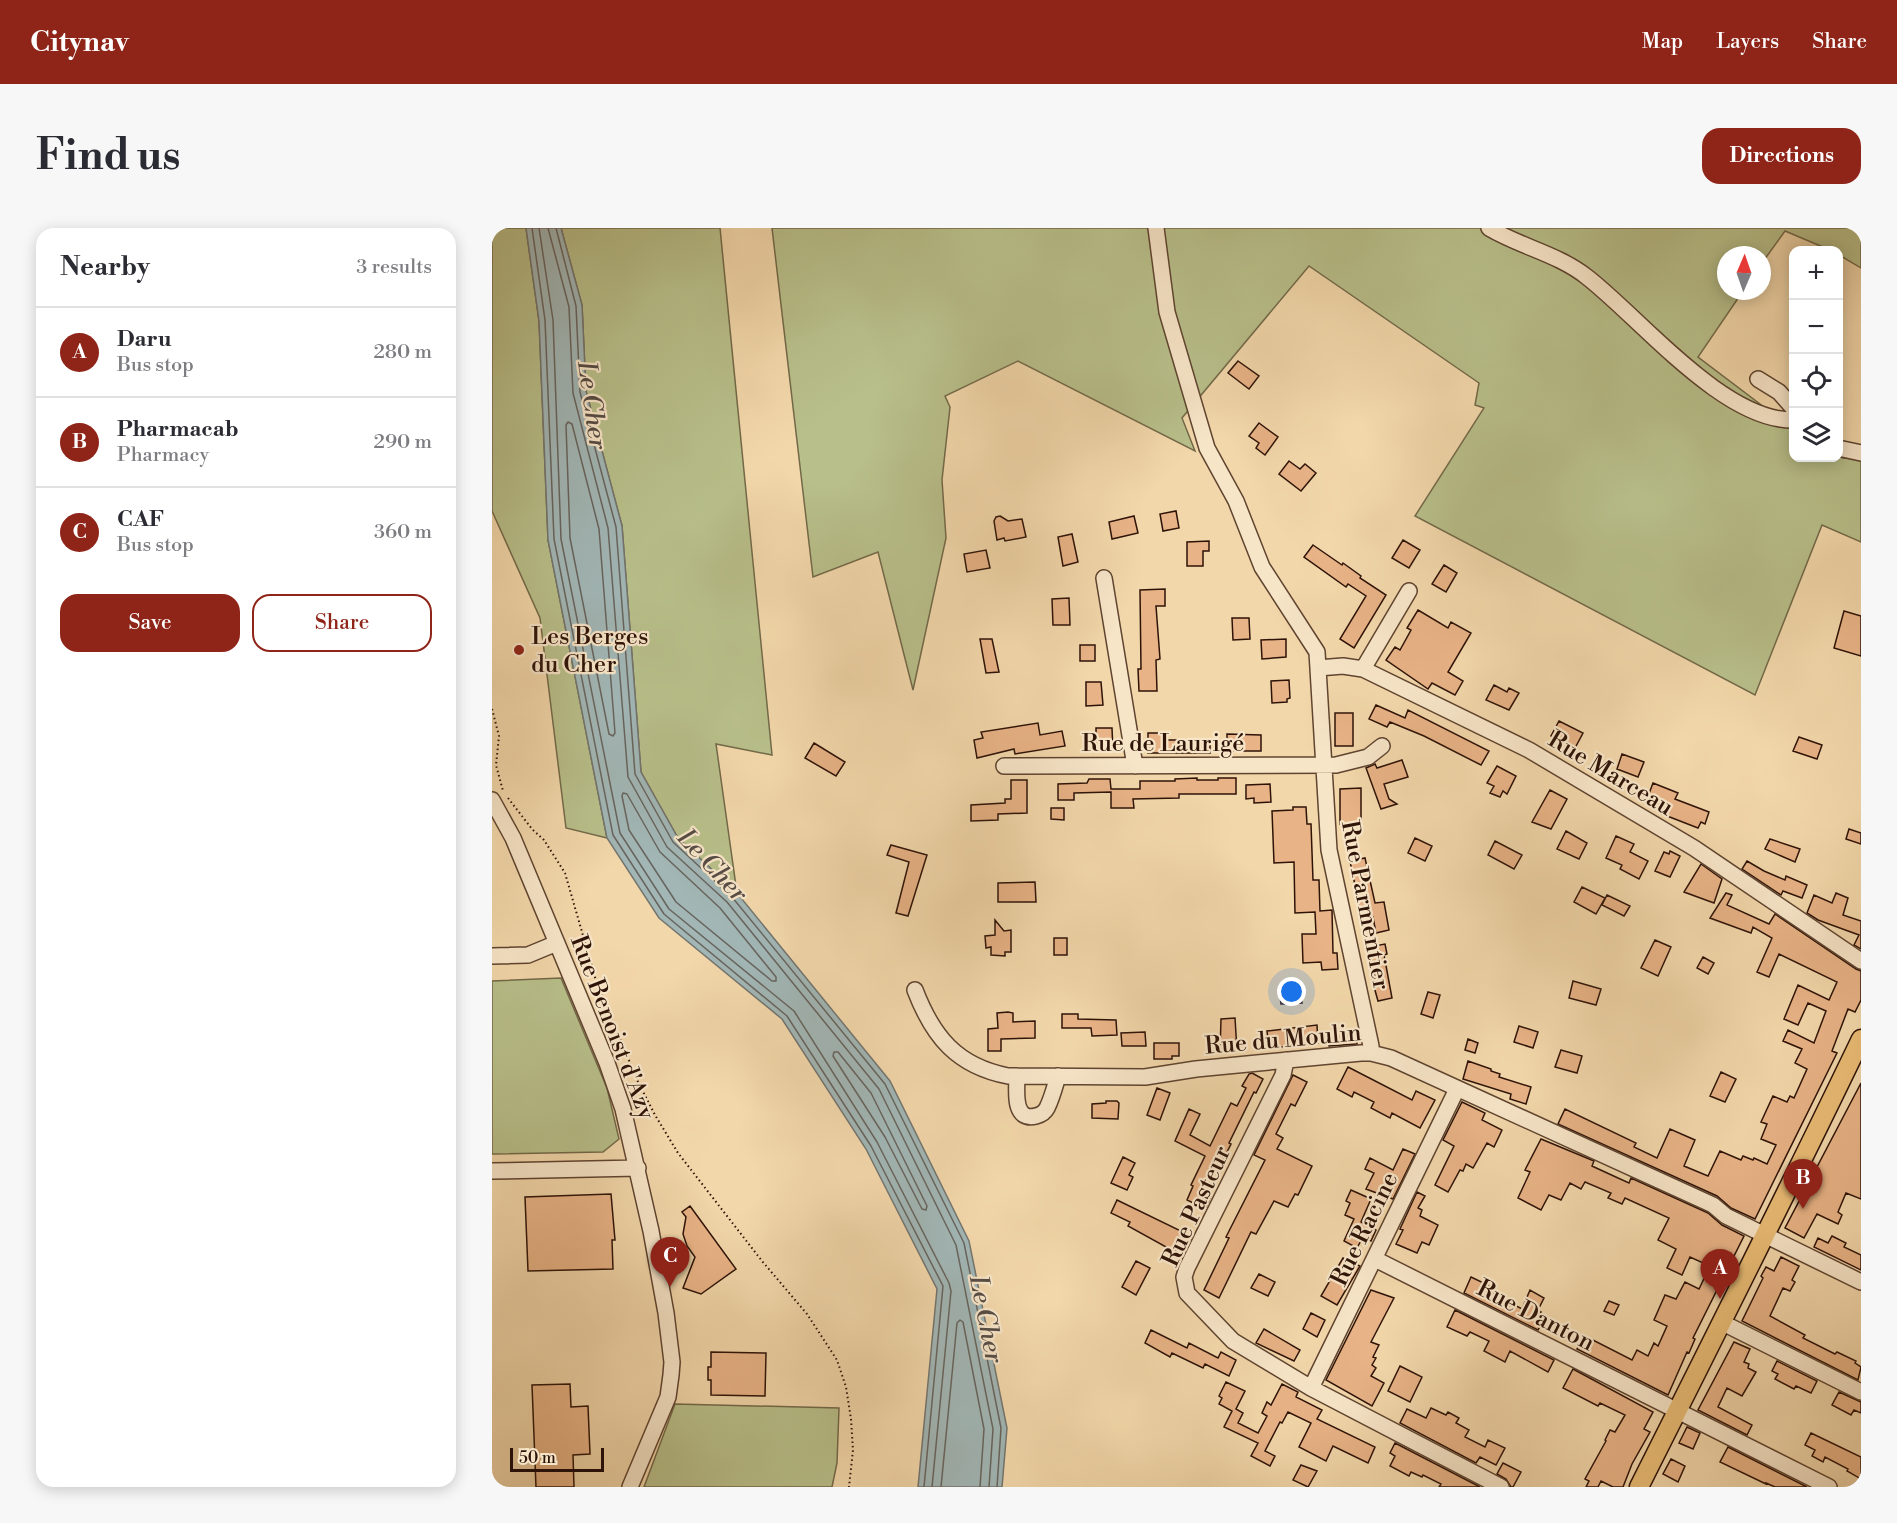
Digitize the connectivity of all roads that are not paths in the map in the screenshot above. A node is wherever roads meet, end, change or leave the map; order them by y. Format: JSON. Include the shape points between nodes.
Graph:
{"nodes":[{"id":1,"x":1156,"y":228,"type":"edge"},
{"id":2,"x":1490,"y":228,"type":"edge"},
{"id":3,"x":1758,"y":379,"type":"dead end"},
{"id":4,"x":1793,"y":408,"type":"edge"},
{"id":5,"x":1789,"y":419,"type":"edge"},
{"id":6,"x":1843,"y":450,"type":"edge"},
{"id":7,"x":1861,"y":453,"type":"edge"},
{"id":8,"x":1104,"y":578,"type":"dead end"},
{"id":9,"x":1409,"y":591,"type":"dead end"},
{"id":10,"x":1318,"y":668,"type":"junction"},
{"id":11,"x":1363,"y":669,"type":"junction"},
{"id":12,"x":1382,"y":746,"type":"dead end"},
{"id":13,"x":1323,"y":765,"type":"junction"},
{"id":14,"x":1004,"y":766,"type":"dead end"},
{"id":15,"x":1135,"y":766,"type":"junction"},
{"id":16,"x":492,"y":800,"type":"edge"},
{"id":17,"x":557,"y":943,"type":"junction"},
{"id":18,"x":492,"y":957,"type":"edge"},
{"id":19,"x":1861,"y":961,"type":"edge"},
{"id":20,"x":915,"y":990,"type":"dead end"},
{"id":21,"x":1861,"y":1039,"type":"edge"},
{"id":22,"x":1371,"y":1053,"type":"junction"},
{"id":23,"x":1286,"y":1060,"type":"junction"},
{"id":24,"x":1017,"y":1076,"type":"junction"},
{"id":25,"x":1058,"y":1076,"type":"junction"},
{"id":26,"x":1458,"y":1089,"type":"junction"},
{"id":27,"x":638,"y":1168,"type":"junction"},
{"id":28,"x":492,"y":1172,"type":"edge"},
{"id":29,"x":1765,"y":1233,"type":"junction"},
{"id":30,"x":1375,"y":1258,"type":"junction"},
{"id":31,"x":1861,"y":1281,"type":"edge"},
{"id":32,"x":1721,"y":1322,"type":"junction"},
{"id":33,"x":1311,"y":1388,"type":"junction"},
{"id":34,"x":1861,"y":1392,"type":"edge"},
{"id":35,"x":1677,"y":1411,"type":"junction"},
{"id":36,"x":630,"y":1487,"type":"edge"},
{"id":37,"x":1501,"y":1487,"type":"edge"},
{"id":38,"x":1639,"y":1487,"type":"edge"},
{"id":39,"x":1829,"y":1487,"type":"edge"}],
"edges":[{"from":1,"to":10,"type":"street","name":"Rue Parmentier","via":[[1167,312],[1208,448],[1236,501],[1262,567],[1317,652]]},
{"from":2,"to":5,"type":"street","via":[[1586,276],[1730,400],[1759,414]]},
{"from":3,"to":4,"type":"street","via":[[1779,392]]},
{"from":6,"to":7,"type":"street"},
{"from":8,"to":15,"type":"street"},
{"from":9,"to":11,"type":"street"},
{"from":10,"to":11,"type":"street","name":"Rue Marceau"},
{"from":10,"to":13,"type":"street","name":"Rue Parmentier"},
{"from":11,"to":19,"type":"street","name":"Rue Marceau","via":[[1528,750],[1694,848]]},
{"from":12,"to":13,"type":"street","via":[[1368,757]]},
{"from":13,"to":15,"type":"street","name":"Rue de Laurigé"},
{"from":13,"to":22,"type":"street","name":"Rue Parmentier","via":[[1329,850]]},
{"from":14,"to":15,"type":"street","name":"Rue de Laurigé"},
{"from":16,"to":17,"type":"street","name":"Rue Benoist d'Azy","via":[[513,838]]},
{"from":17,"to":18,"type":"street","via":[[528,955]]},
{"from":17,"to":27,"type":"street","name":"Rue Benoist d'Azy","via":[[624,1109]]},
{"from":20,"to":24,"type":"street","name":"Rue du Moulin","via":[[936,1034],[953,1051],[990,1072]]},
{"from":21,"to":29,"type":"main road"},
{"from":22,"to":23,"type":"street","name":"Rue du Moulin"},
{"from":22,"to":26,"type":"street","name":"Rue du Moulin","via":[[1391,1058]]},
{"from":23,"to":25,"type":"street","name":"Rue du Moulin","via":[[1145,1077]]},
{"from":23,"to":33,"type":"street","name":"Rue Pasteur","via":[[1283,1075],[1187,1268],[1184,1286],[1233,1341]]},
{"from":24,"to":25,"type":"street","name":"Rue du Moulin"},
{"from":24,"to":25,"type":"street","via":[[1016,1102],[1019,1111],[1028,1117],[1046,1110]]},
{"from":26,"to":29,"type":"street","name":"Rue du Moulin","via":[[1713,1205],[1726,1216]]},
{"from":26,"to":30,"type":"street","name":"Rue Racine"},
{"from":27,"to":28,"type":"street"},
{"from":27,"to":36,"type":"street","name":"Rue Benoist d'Azy","via":[[672,1362],[668,1397]]},
{"from":29,"to":31,"type":"street","name":"Rue du Moulin"},
{"from":29,"to":32,"type":"main road"},
{"from":30,"to":33,"type":"street","name":"Rue Racine"},
{"from":30,"to":35,"type":"street","name":"Rue Danton"},
{"from":32,"to":34,"type":"street"},
{"from":32,"to":35,"type":"main road"},
{"from":33,"to":37,"type":"street"},
{"from":35,"to":38,"type":"main road"},
{"from":35,"to":39,"type":"street","name":"Rue Danton"}]}
